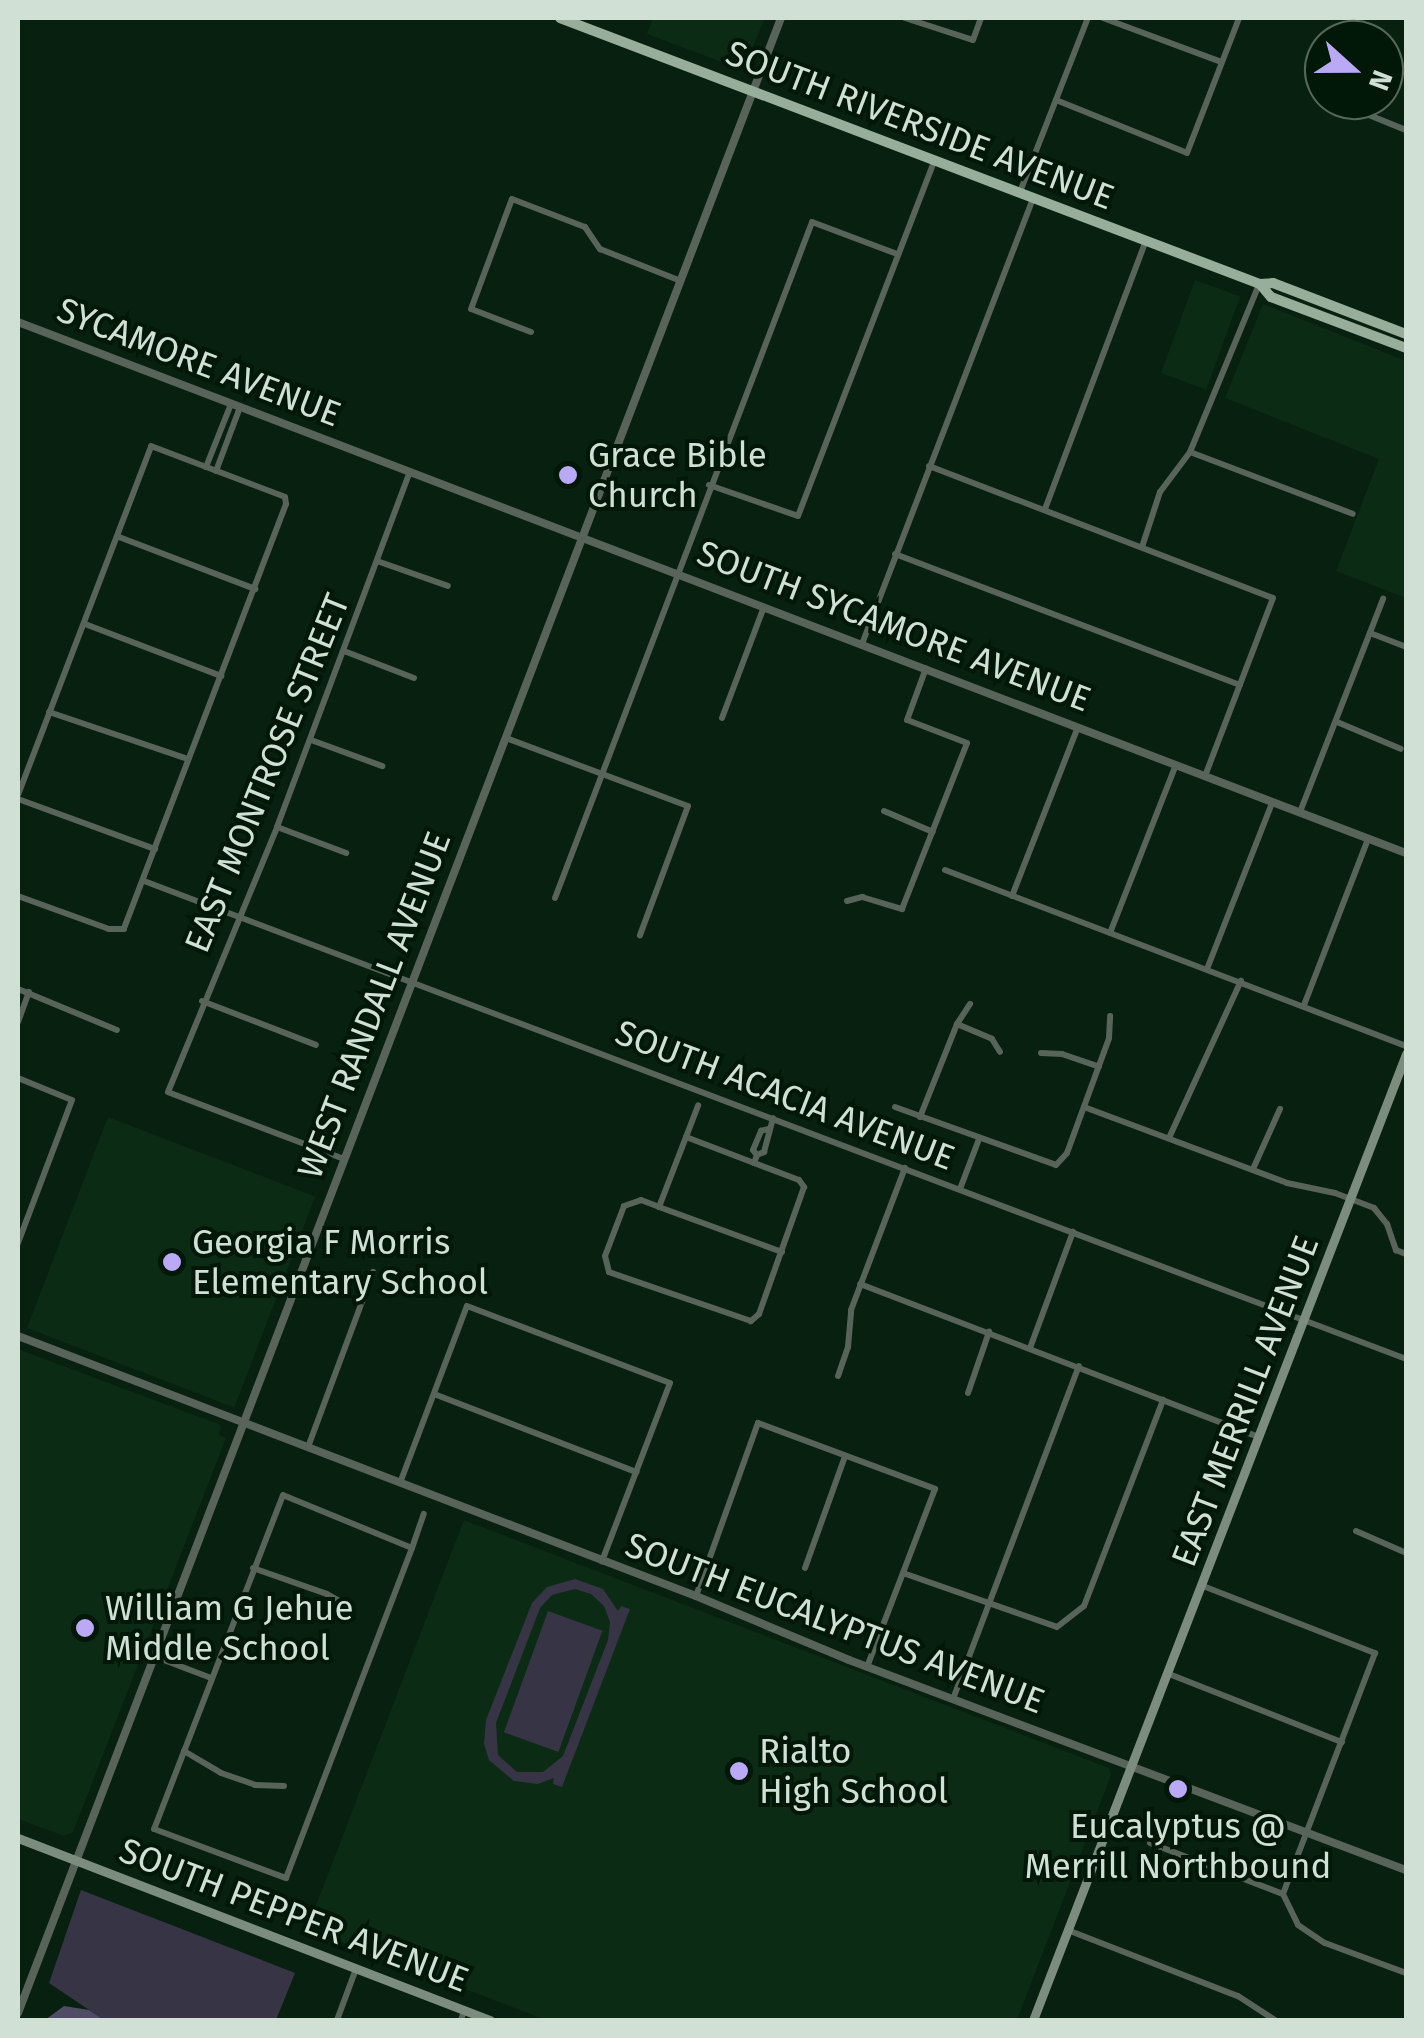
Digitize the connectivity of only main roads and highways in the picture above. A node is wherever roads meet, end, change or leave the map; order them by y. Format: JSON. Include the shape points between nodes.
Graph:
{"nodes":[{"id":1,"x":560,"y":18,"type":"edge"},
{"id":2,"x":1260,"y":284,"type":"junction"},
{"id":3,"x":1406,"y":334,"type":"edge"},
{"id":4,"x":1406,"y":348,"type":"edge"},
{"id":5,"x":1406,"y":1054,"type":"edge"},
{"id":6,"x":18,"y":1838,"type":"edge"},
{"id":7,"x":463,"y":2016,"type":"edge"},
{"id":8,"x":490,"y":2020,"type":"edge"},
{"id":9,"x":1033,"y":2020,"type":"edge"}],
"edges":[{"from":1,"to":2,"type":"main road","name":"SOUTH RIVERSIDE AVENUE"},
{"from":2,"to":3,"type":"main road","name":"SOUTH RIVERSIDE AVENUE","via":[[1273,282]]},
{"from":2,"to":4,"type":"main road","name":"SOUTH RIVERSIDE AVENUE","via":[[1271,297]]},
{"from":5,"to":9,"type":"main road","name":"EAST MERRILL AVENUE"},
{"from":6,"to":7,"type":"main road","name":"SOUTH PEPPER AVENUE","via":[[357,1968]]},
{"from":7,"to":8,"type":"main road","name":"SOUTH PEPPER AVENUE"}]}
